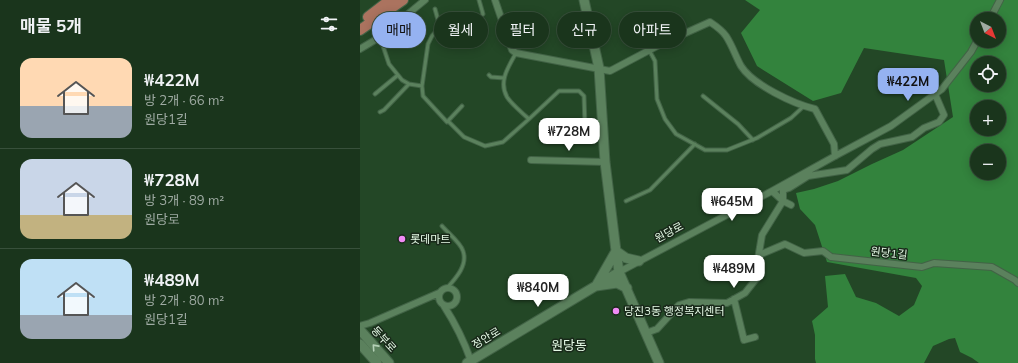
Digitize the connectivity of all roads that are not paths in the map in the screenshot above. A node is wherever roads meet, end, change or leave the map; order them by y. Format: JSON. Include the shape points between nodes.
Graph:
{"nodes":[{"id":1,"x":402,"y":0,"type":"edge"},
{"id":2,"x":426,"y":0,"type":"edge"},
{"id":3,"x":480,"y":0,"type":"edge"},
{"id":4,"x":495,"y":0,"type":"edge"},
{"id":5,"x":584,"y":0,"type":"edge"},
{"id":6,"x":1000,"y":0,"type":"edge"},
{"id":7,"x":390,"y":1,"type":"edge"},
{"id":8,"x":435,"y":9,"type":"dead end"},
{"id":9,"x":411,"y":12,"type":"edge"},
{"id":10,"x":436,"y":12,"type":"edge"},
{"id":11,"x":483,"y":12,"type":"edge"},
{"id":12,"x":994,"y":12,"type":"edge"},
{"id":13,"x":360,"y":23,"type":"edge"},
{"id":14,"x":360,"y":30,"type":"edge"},
{"id":15,"x":434,"y":34,"type":"edge"},
{"id":16,"x":372,"y":42,"type":"edge"},
{"id":17,"x":384,"y":48,"type":"edge"},
{"id":18,"x":973,"y":48,"type":"edge"},
{"id":19,"x":360,"y":49,"type":"edge"},
{"id":20,"x":650,"y":50,"type":"junction"},
{"id":21,"x":516,"y":53,"type":"junction"},
{"id":22,"x":599,"y":68,"type":"junction"},
{"id":23,"x":398,"y":75,"type":"junction"},
{"id":24,"x":489,"y":75,"type":"dead end"},
{"id":25,"x":504,"y":78,"type":"junction"},
{"id":26,"x":409,"y":84,"type":"junction"},
{"id":27,"x":422,"y":86,"type":"junction"},
{"id":28,"x":376,"y":94,"type":"dead end"},
{"id":29,"x":935,"y":94,"type":"junction"},
{"id":30,"x":703,"y":96,"type":"dead end"},
{"id":31,"x":462,"y":106,"type":"dead end"},
{"id":32,"x":804,"y":106,"type":"junction"},
{"id":33,"x":380,"y":112,"type":"dead end"},
{"id":34,"x":529,"y":119,"type":"junction"},
{"id":35,"x":448,"y":121,"type":"junction"},
{"id":36,"x":585,"y":126,"type":"dead end"},
{"id":37,"x":753,"y":140,"type":"junction"},
{"id":38,"x":695,"y":144,"type":"junction"},
{"id":39,"x":834,"y":156,"type":"junction"},
{"id":40,"x":532,"y":160,"type":"dead end"},
{"id":41,"x":605,"y":162,"type":"junction"},
{"id":42,"x":772,"y":191,"type":"junction"},
{"id":43,"x":626,"y":201,"type":"dead end"},
{"id":44,"x":783,"y":202,"type":"junction"},
{"id":45,"x":791,"y":205,"type":"dead end"},
{"id":46,"x":442,"y":226,"type":"dead end"},
{"id":47,"x":616,"y":251,"type":"junction"},
{"id":48,"x":759,"y":255,"type":"junction"},
{"id":49,"x":639,"y":261,"type":"junction"},
{"id":50,"x":619,"y":272,"type":"junction"},
{"id":51,"x":1018,"y":283,"type":"edge"},
{"id":52,"x":596,"y":286,"type":"junction"},
{"id":53,"x":447,"y":288,"type":"junction"},
{"id":54,"x":627,"y":288,"type":"junction"},
{"id":55,"x":439,"y":293,"type":"junction"},
{"id":56,"x":734,"y":299,"type":"junction"},
{"id":57,"x":424,"y":300,"type":"junction"},
{"id":58,"x":439,"y":301,"type":"junction"},
{"id":59,"x":454,"y":304,"type":"junction"},
{"id":60,"x":444,"y":306,"type":"junction"},
{"id":61,"x":454,"y":322,"type":"junction"},
{"id":62,"x":360,"y":326,"type":"edge"},
{"id":63,"x":360,"y":330,"type":"edge"},
{"id":64,"x":646,"y":333,"type":"junction"},
{"id":65,"x":755,"y":336,"type":"dead end"},
{"id":66,"x":360,"y":344,"type":"edge"},
{"id":67,"x":469,"y":362,"type":"edge"},
{"id":68,"x":377,"y":363,"type":"edge"},
{"id":69,"x":389,"y":363,"type":"edge"},
{"id":70,"x":659,"y":363,"type":"edge"}],
"edges":[{"from":1,"to":14,"type":"main road"},
{"from":2,"to":9,"type":"street"},
{"from":3,"to":11,"type":"lane"},
{"from":4,"to":21,"type":"street","via":[[512,50]]},
{"from":5,"to":22,"type":"street"},
{"from":6,"to":12,"type":"street"},
{"from":7,"to":13,"type":"main road"},
{"from":8,"to":10,"type":"lane"},
{"from":15,"to":27,"type":"lane","via":[[428,44]]},
{"from":16,"to":19,"type":"street"},
{"from":17,"to":23,"type":"lane","via":[[389,64]]},
{"from":18,"to":29,"type":"street","name":"원당로","via":[[942,89]]},
{"from":20,"to":22,"type":"street","via":[[610,71]]},
{"from":20,"to":32,"type":"street","via":[[710,22],[727,37],[742,68],[751,77]]},
{"from":20,"to":38,"type":"lane","via":[[655,61],[657,99],[665,119],[676,134]]},
{"from":21,"to":22,"type":"street"},
{"from":21,"to":25,"type":"lane","via":[[506,69]]},
{"from":22,"to":41,"type":"street"},
{"from":23,"to":26,"type":"lane"},
{"from":23,"to":28,"type":"lane"},
{"from":24,"to":25,"type":"lane"},
{"from":25,"to":34,"type":"lane","via":[[503,86],[507,97]]},
{"from":26,"to":27,"type":"lane"},
{"from":26,"to":33,"type":"lane"},
{"from":27,"to":35,"type":"lane","via":[[423,96]]},
{"from":29,"to":39,"type":"street","name":"원당로","via":[[891,126]]},
{"from":29,"to":44,"type":"street","via":[[944,115],[939,122],[924,128],[912,137],[880,144],[847,170],[808,176],[783,190]]},
{"from":30,"to":37,"type":"lane","via":[[738,124]]},
{"from":31,"to":35,"type":"lane"},
{"from":32,"to":37,"type":"lane","via":[[791,118]]},
{"from":32,"to":39,"type":"street","via":[[815,109],[834,144]]},
{"from":34,"to":35,"type":"lane","via":[[503,142],[485,146],[464,137]]},
{"from":34,"to":36,"type":"lane","via":[[559,90],[579,91],[584,96]]},
{"from":37,"to":38,"type":"lane","via":[[728,150],[705,150]]},
{"from":38,"to":43,"type":"lane","via":[[650,190]]},
{"from":39,"to":42,"type":"street","name":"원당로"},
{"from":40,"to":41,"type":"street"},
{"from":41,"to":47,"type":"street"},
{"from":42,"to":44,"type":"street"},
{"from":42,"to":49,"type":"street","name":"원당로"},
{"from":44,"to":45,"type":"street"},
{"from":44,"to":48,"type":"street","via":[[762,235]]},
{"from":46,"to":53,"type":"lane","via":[[464,251],[464,262],[458,275]]},
{"from":47,"to":49,"type":"street","via":[[626,258]]},
{"from":47,"to":50,"type":"street"},
{"from":47,"to":52,"type":"street"},
{"from":48,"to":51,"type":"street","name":"원당1길","via":[[785,244],[804,253],[823,252],[839,258],[922,267],[934,263],[992,267]]},
{"from":48,"to":56,"type":"street","via":[[755,263],[756,279],[745,293]]},
{"from":49,"to":50,"type":"street","name":"원당로"},
{"from":50,"to":52,"type":"street","name":"정안로"},
{"from":50,"to":54,"type":"street"},
{"from":52,"to":54,"type":"street","via":[[617,283]]},
{"from":52,"to":67,"type":"street","name":"정안로"},
{"from":53,"to":55,"type":"street"},
{"from":53,"to":59,"type":"street","via":[[455,291],[457,301]]},
{"from":54,"to":64,"type":"street"},
{"from":55,"to":57,"type":"street"},
{"from":55,"to":58,"type":"street"},
{"from":56,"to":64,"type":"street","via":[[727,303],[689,302],[679,305],[657,329]]},
{"from":56,"to":65,"type":"street","via":[[744,340]]},
{"from":57,"to":58,"type":"street"},
{"from":57,"to":62,"type":"street"},
{"from":58,"to":60,"type":"street"},
{"from":59,"to":60,"type":"street"},
{"from":59,"to":61,"type":"street"},
{"from":60,"to":61,"type":"street"},
{"from":61,"to":67,"type":"street"},
{"from":69,"to":63,"type":"street","name":"동부로","one_way":true},
{"from":64,"to":70,"type":"street"},
{"from":66,"to":68,"type":"street","name":"동부로"}]}
